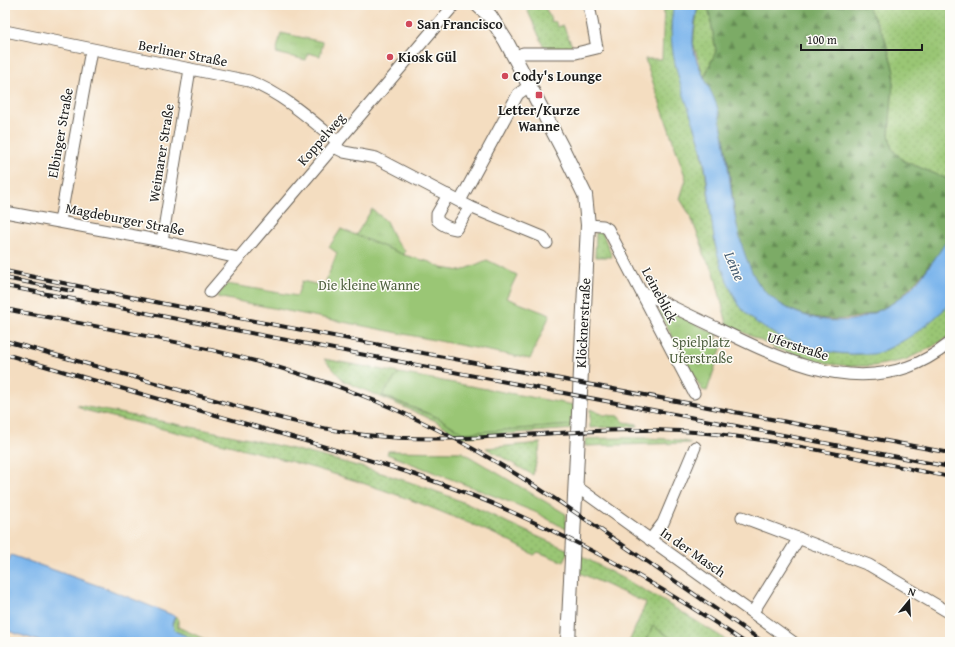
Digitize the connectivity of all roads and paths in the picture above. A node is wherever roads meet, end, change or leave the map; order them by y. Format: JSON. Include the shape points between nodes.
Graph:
{"nodes":[{"id":1,"x":454,"y":5,"type":"edge"},
{"id":2,"x":478,"y":5,"type":"edge"},
{"id":3,"x":491,"y":5,"type":"edge"},
{"id":4,"x":589,"y":5,"type":"edge"},
{"id":5,"x":497,"y":25,"type":"junction"},
{"id":6,"x":5,"y":31,"type":"edge"},
{"id":7,"x":91,"y":50,"type":"junction"},
{"id":8,"x":515,"y":57,"type":"junction"},
{"id":9,"x":190,"y":69,"type":"junction"},
{"id":10,"x":529,"y":86,"type":"junction"},
{"id":11,"x":336,"y":145,"type":"junction"},
{"id":12,"x":448,"y":195,"type":"junction"},
{"id":13,"x":465,"y":204,"type":"junction"},
{"id":14,"x":5,"y":212,"type":"edge"},
{"id":15,"x":60,"y":222,"type":"junction"},
{"id":16,"x":588,"y":225,"type":"junction"},
{"id":17,"x":162,"y":241,"type":"junction"},
{"id":18,"x":547,"y":244,"type":"dead end"},
{"id":19,"x":238,"y":258,"type":"junction"},
{"id":20,"x":210,"y":292,"type":"dead end"},
{"id":21,"x":642,"y":292,"type":"junction"},
{"id":22,"x":950,"y":343,"type":"edge"},
{"id":23,"x":694,"y":393,"type":"dead end"},
{"id":24,"x":695,"y":447,"type":"dead end"},
{"id":25,"x":575,"y":488,"type":"junction"},
{"id":26,"x":742,"y":517,"type":"dead end"},
{"id":27,"x":799,"y":538,"type":"junction"},
{"id":28,"x":650,"y":540,"type":"junction"},
{"id":29,"x":753,"y":612,"type":"junction"},
{"id":30,"x":950,"y":614,"type":"edge"},
{"id":31,"x":568,"y":642,"type":"edge"},
{"id":32,"x":793,"y":642,"type":"edge"}],
"edges":[{"from":1,"to":11,"type":"street","name":"Koppelweg"},
{"from":2,"to":5,"type":"main road"},
{"from":3,"to":5,"type":"main road"},
{"from":4,"to":8,"type":"street","via":[[597,48],[576,53],[523,53]]},
{"from":5,"to":8,"type":"main road","name":"Klöcknerstraße"},
{"from":6,"to":7,"type":"street","name":"Berliner Straße"},
{"from":7,"to":9,"type":"street","name":"Berliner Straße"},
{"from":7,"to":15,"type":"street","name":"Elbinger Straße"},
{"from":8,"to":10,"type":"main road","name":"Klöcknerstraße"},
{"from":9,"to":11,"type":"street","name":"Berliner Straße","via":[[249,81],[269,89]]},
{"from":9,"to":17,"type":"street","name":"Weimarer Straße"},
{"from":10,"to":13,"type":"street","via":[[518,94]]},
{"from":10,"to":16,"type":"main road","name":"Klöcknerstraße","via":[[585,195]]},
{"from":11,"to":12,"type":"street","name":"Berliner Straße","via":[[344,152],[376,158]]},
{"from":11,"to":19,"type":"street","name":"Koppelweg"},
{"from":12,"to":13,"type":"street","name":"Berliner Straße"},
{"from":12,"to":13,"type":"street","via":[[437,214],[440,223],[456,229]]},
{"from":13,"to":18,"type":"street","name":"Berliner Straße","via":[[543,237]]},
{"from":14,"to":15,"type":"street","name":"Magdeburger Straße"},
{"from":15,"to":17,"type":"street","name":"Magdeburger Straße"},
{"from":16,"to":21,"type":"street","name":"Leineblick","via":[[608,229]]},
{"from":16,"to":25,"type":"main road","name":"Klöcknerstraße"},
{"from":17,"to":19,"type":"street","name":"Magdeburger Straße"},
{"from":19,"to":20,"type":"street","name":"Koppelweg"},
{"from":21,"to":22,"type":"street","name":"Uferstraße","via":[[772,356],[828,372],[856,375],[898,370],[922,362]]},
{"from":21,"to":23,"type":"street","name":"Leineblick"},
{"from":24,"to":28,"type":"street","via":[[663,523]]},
{"from":25,"to":28,"type":"street","name":"In der Masch","via":[[580,489]]},
{"from":25,"to":31,"type":"main road","name":"Klöcknerstraße"},
{"from":26,"to":27,"type":"street"},
{"from":27,"to":29,"type":"street"},
{"from":27,"to":30,"type":"street","via":[[869,565]]},
{"from":28,"to":29,"type":"street","name":"In der Masch"},
{"from":29,"to":32,"type":"street","name":"In der Masch"}]}
